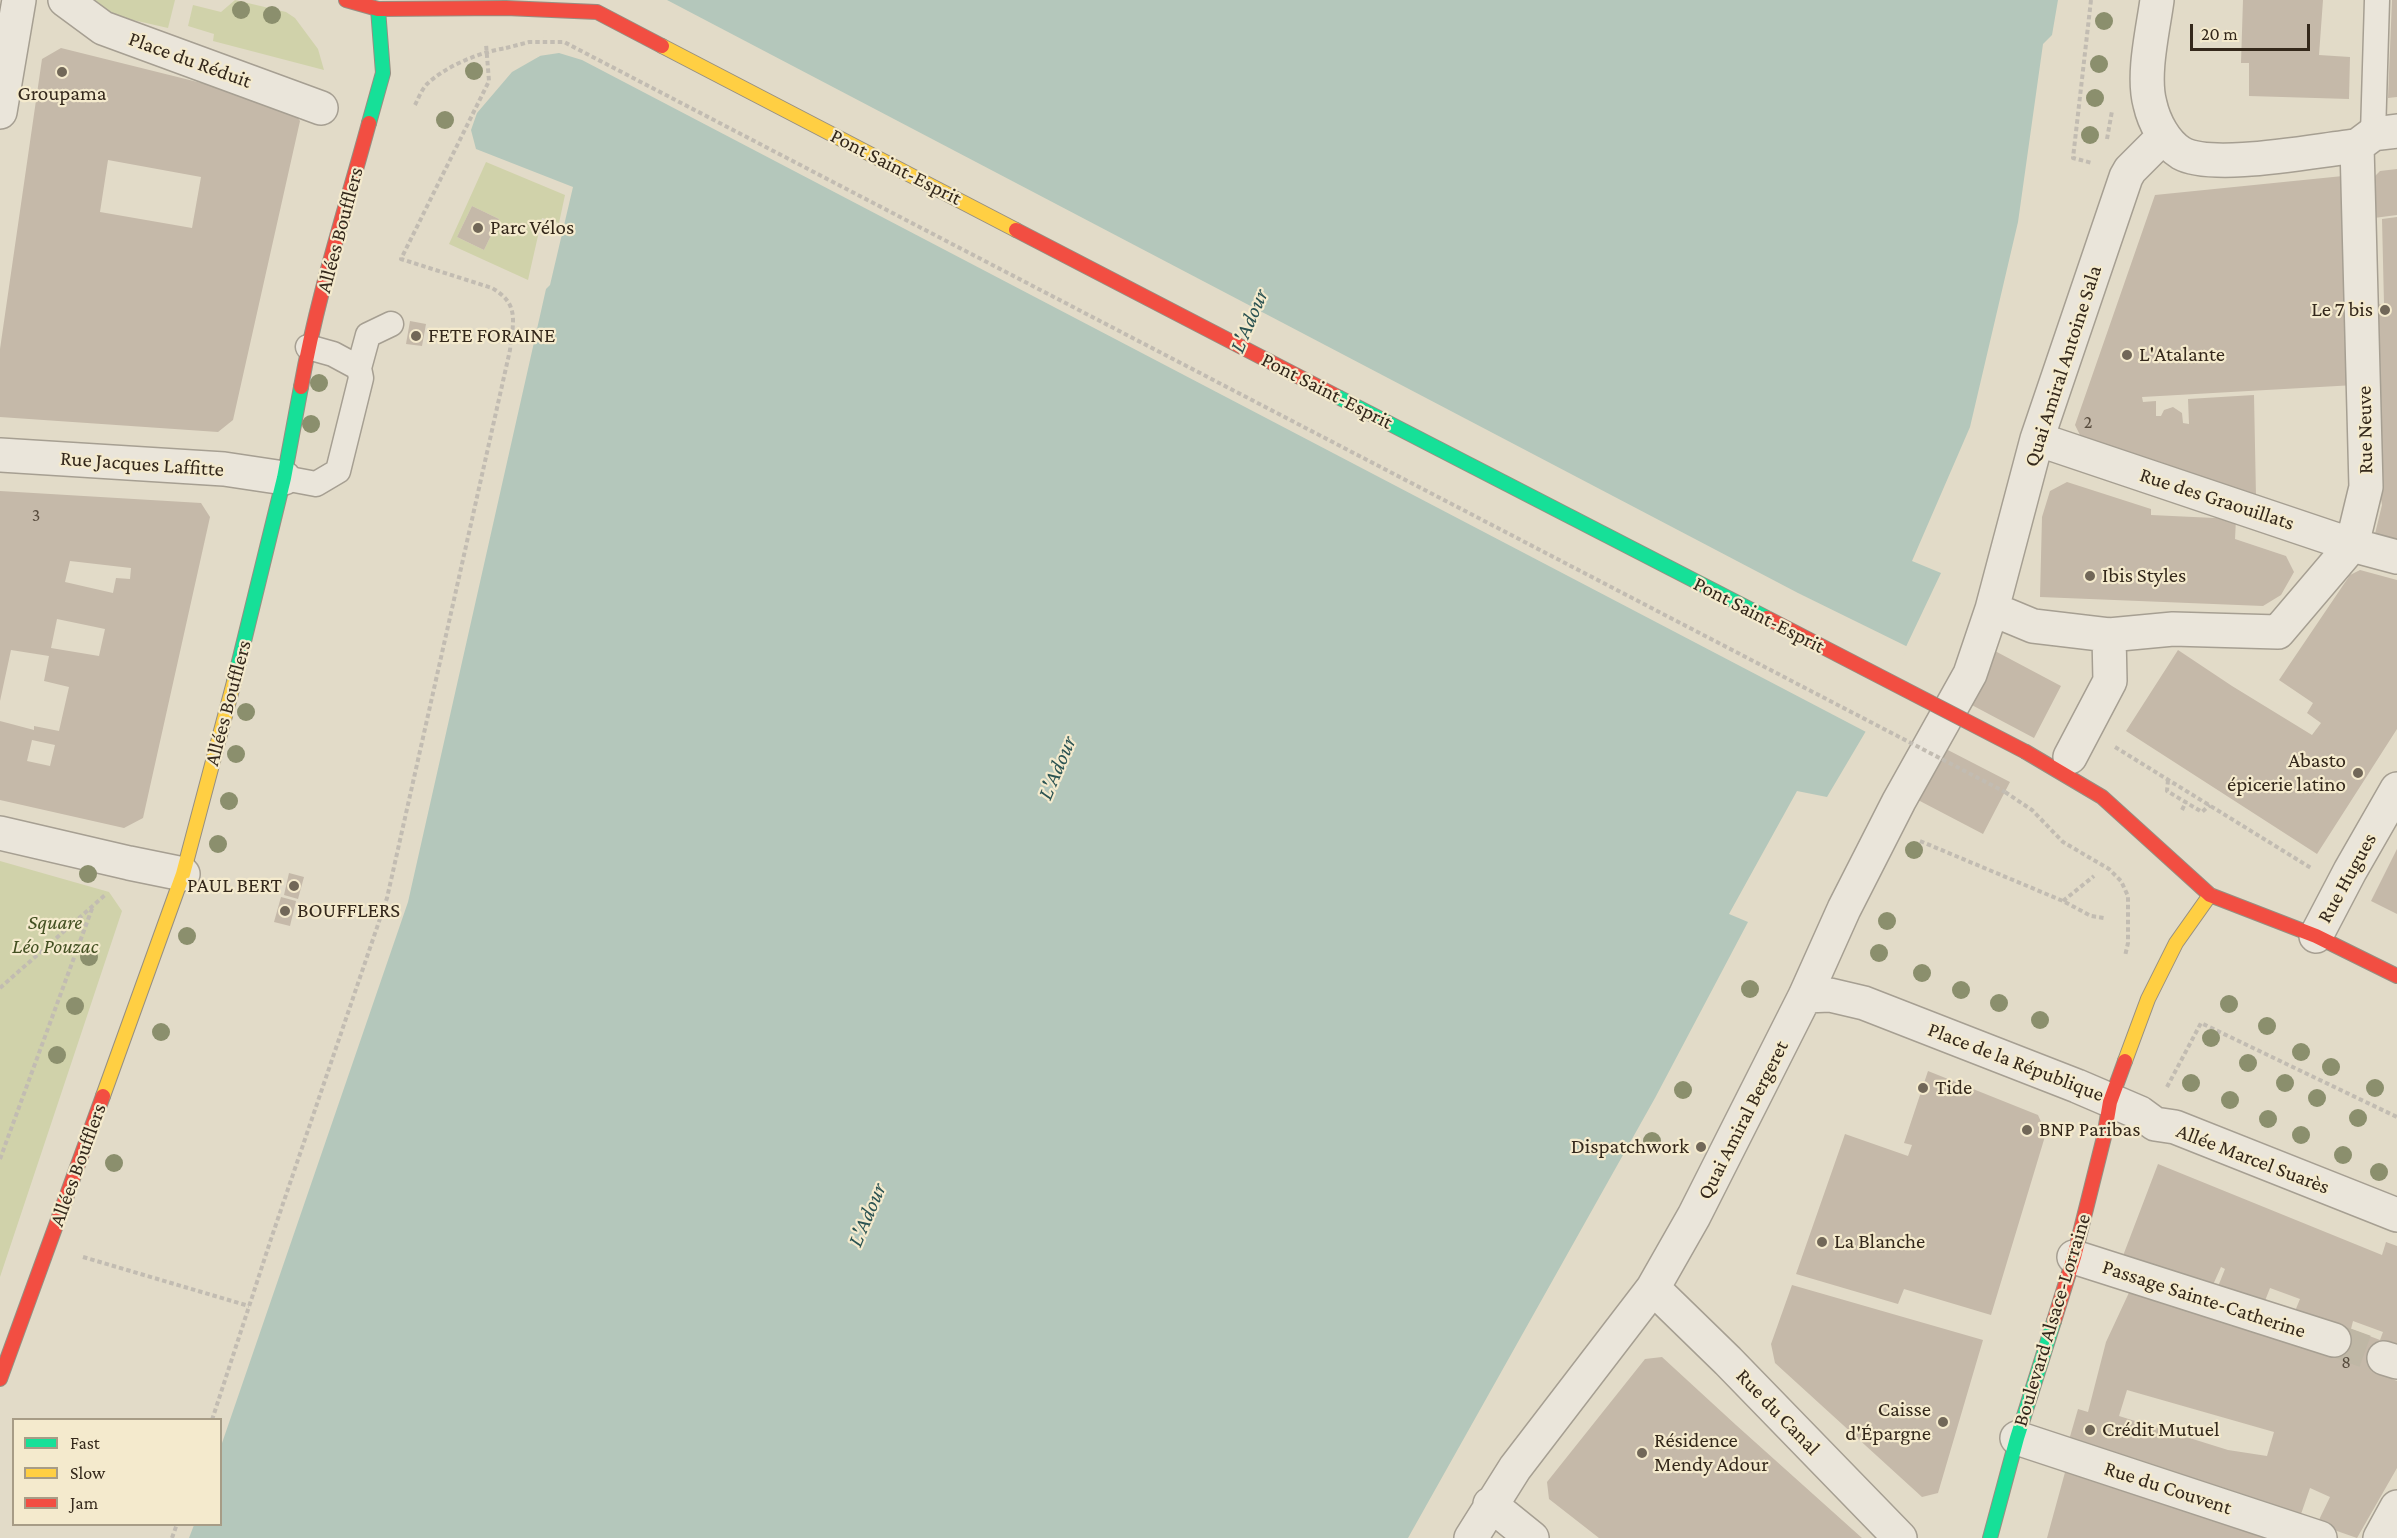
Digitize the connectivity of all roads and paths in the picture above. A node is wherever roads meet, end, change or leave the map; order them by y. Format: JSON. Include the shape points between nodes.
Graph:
{"nodes":[{"id":1,"x":19,"y":0,"type":"edge"},
{"id":2,"x":65,"y":0,"type":"edge"},
{"id":3,"x":346,"y":0,"type":"edge"},
{"id":4,"x":2091,"y":0,"type":"edge"},
{"id":5,"x":2157,"y":0,"type":"edge"},
{"id":6,"x":2377,"y":0,"type":"edge"},
{"id":7,"x":377,"y":4,"type":"edge"},
{"id":8,"x":589,"y":6,"type":"edge"},
{"id":9,"x":487,"y":51,"type":"junction"},
{"id":10,"x":321,"y":108,"type":"dead end"},
{"id":11,"x":0,"y":112,"type":"edge"},
{"id":12,"x":411,"y":112,"type":"dead end"},
{"id":13,"x":2163,"y":137,"type":"junction"},
{"id":14,"x":2376,"y":137,"type":"edge"},
{"id":15,"x":2126,"y":177,"type":"junction"},
{"id":16,"x":392,"y":324,"type":"dead end"},
{"id":17,"x":308,"y":347,"type":"junction"},
{"id":18,"x":359,"y":368,"type":"junction"},
{"id":19,"x":2034,"y":451,"type":"junction"},
{"id":20,"x":0,"y":455,"type":"edge"},
{"id":21,"x":284,"y":478,"type":"junction"},
{"id":22,"x":2352,"y":545,"type":"junction"},
{"id":23,"x":2397,"y":556,"type":"edge"},
{"id":24,"x":1992,"y":609,"type":"junction"},
{"id":25,"x":2109,"y":635,"type":"junction"},
{"id":26,"x":1970,"y":674,"type":"joint"},
{"id":27,"x":2108,"y":742,"type":"dead end"},
{"id":28,"x":2070,"y":757,"type":"dead end"},
{"id":29,"x":2168,"y":780,"type":"junction"},
{"id":30,"x":2397,"y":789,"type":"edge"},
{"id":31,"x":2186,"y":802,"type":"junction"},
{"id":32,"x":2210,"y":805,"type":"junction"},
{"id":33,"x":2182,"y":810,"type":"dead end"},
{"id":34,"x":1886,"y":827,"type":"junction"},
{"id":35,"x":0,"y":833,"type":"edge"},
{"id":36,"x":2096,"y":862,"type":"dead end"},
{"id":37,"x":129,"y":863,"type":"junction"},
{"id":38,"x":183,"y":874,"type":"junction"},
{"id":39,"x":2094,"y":876,"type":"dead end"},
{"id":40,"x":2341,"y":886,"type":"junction"},
{"id":41,"x":2210,"y":895,"type":"junction"},
{"id":42,"x":2063,"y":901,"type":"junction"},
{"id":43,"x":93,"y":906,"type":"junction"},
{"id":44,"x":2104,"y":918,"type":"dead end"},
{"id":45,"x":2316,"y":936,"type":"junction"},
{"id":46,"x":2397,"y":976,"type":"edge"},
{"id":47,"x":0,"y":988,"type":"edge"},
{"id":48,"x":1805,"y":996,"type":"junction"},
{"id":49,"x":2110,"y":1102,"type":"junction"},
{"id":50,"x":2397,"y":1117,"type":"edge"},
{"id":51,"x":2156,"y":1124,"type":"junction"},
{"id":52,"x":0,"y":1159,"type":"edge"},
{"id":53,"x":2397,"y":1215,"type":"edge"},
{"id":54,"x":49,"y":1246,"type":"junction"},
{"id":55,"x":2074,"y":1257,"type":"junction"},
{"id":56,"x":1653,"y":1288,"type":"junction"},
{"id":57,"x":249,"y":1306,"type":"junction"},
{"id":58,"x":2334,"y":1340,"type":"tunnel mouth"},
{"id":59,"x":0,"y":1379,"type":"edge"},
{"id":60,"x":212,"y":1418,"type":"edge"},
{"id":61,"x":2017,"y":1438,"type":"junction"},
{"id":62,"x":1490,"y":1504,"type":"junction"},
{"id":63,"x":2397,"y":1507,"type":"edge"},
{"id":64,"x":1470,"y":1538,"type":"edge"},
{"id":65,"x":1532,"y":1538,"type":"edge"},
{"id":66,"x":1900,"y":1538,"type":"edge"},
{"id":67,"x":1990,"y":1538,"type":"edge"},
{"id":68,"x":2320,"y":1538,"type":"edge"},
{"id":69,"x":2380,"y":1538,"type":"edge"}],
"edges":[{"from":1,"to":11,"type":"street"},
{"from":2,"to":10,"type":"street","name":"Place du Réduit","via":[[104,28]]},
{"from":3,"to":7,"type":"main road"},
{"from":4,"to":15,"type":"path","via":[[2073,158]]},
{"from":5,"to":13,"type":"street","via":[[2148,63],[2149,104]]},
{"from":6,"to":14,"type":"lane"},
{"from":7,"to":8,"type":"main road","name":"Pont Saint-Esprit"},
{"from":7,"to":17,"type":"main road","name":"Allées Boufflers","via":[[383,74]]},
{"from":8,"to":41,"type":"main road","name":"Pont Saint-Esprit","bridge":true,"via":[[2026,752],[2102,797]]},
{"from":9,"to":12,"type":"path","via":[[462,61],[426,85]]},
{"from":9,"to":36,"type":"path","bridge":true,"via":[[529,42],[564,42],[2005,792],[2032,810],[2063,842]]},
{"from":9,"to":57,"type":"path","via":[[489,81],[401,259],[503,294],[511,304],[510,350],[387,898]]},
{"from":13,"to":14,"type":"street","via":[[2181,153],[2203,160],[2231,161]]},
{"from":13,"to":15,"type":"street","name":"Quai Amiral Antoine Sala"},
{"from":14,"to":22,"type":"street","name":"Rue Neuve","via":[[2366,487]]},
{"from":15,"to":19,"type":"street","name":"Quai Amiral Antoine Sala"},
{"from":16,"to":18,"type":"lane","via":[[368,335]]},
{"from":17,"to":18,"type":"lane","via":[[333,354]]},
{"from":17,"to":21,"type":"main road","name":"Allées Boufflers"},
{"from":18,"to":21,"type":"lane","via":[[361,378],[338,471],[316,484]]},
{"from":19,"to":22,"type":"street","name":"Rue des Graouillats","via":[[2257,513]]},
{"from":19,"to":24,"type":"street","name":"Quai Amiral Antoine Sala"},
{"from":20,"to":21,"type":"street","name":"Rue Jacques Laffitte","via":[[224,469]]},
{"from":21,"to":38,"type":"main road","name":"Allées Boufflers"},
{"from":22,"to":23,"type":"street","name":"Rue des Graouillats"},
{"from":22,"to":25,"type":"street","name":"Rue Neuve","via":[[2278,632],[2174,629]]},
{"from":24,"to":25,"type":"street","via":[[2033,626]]},
{"from":24,"to":26,"type":"street","name":"Quai Amiral Antoine Sala"},
{"from":25,"to":28,"type":"street","via":[[2110,681]]},
{"from":26,"to":34,"type":"street","name":"Quai Amiral Bergeret"},
{"from":27,"to":29,"type":"path"},
{"from":29,"to":31,"type":"path","via":[[2167,791]]},
{"from":29,"to":32,"type":"path"},
{"from":30,"to":40,"type":"street","name":"Rue Hugues"},
{"from":31,"to":32,"type":"path","via":[[2202,812]]},
{"from":31,"to":33,"type":"path"},
{"from":32,"to":40,"type":"path"},
{"from":34,"to":42,"type":"path"},
{"from":34,"to":48,"type":"street","name":"Quai Amiral Bergeret"},
{"from":35,"to":37,"type":"street"},
{"from":37,"to":38,"type":"street"},
{"from":37,"to":43,"type":"path","via":[[109,892]]},
{"from":38,"to":54,"type":"main road","name":"Allées Boufflers"},
{"from":39,"to":42,"type":"path"},
{"from":40,"to":45,"type":"street","name":"Rue Hugues"},
{"from":41,"to":45,"type":"main road"},
{"from":41,"to":49,"type":"main road","name":"Place de la République","via":[[2176,943],[2148,999]]},
{"from":42,"to":44,"type":"path"},
{"from":43,"to":47,"type":"path"},
{"from":43,"to":52,"type":"path"},
{"from":45,"to":46,"type":"main road"},
{"from":48,"to":49,"type":"street","name":"Place de la République","via":[[1830,995],[1864,1003]]},
{"from":48,"to":56,"type":"street","name":"Quai Amiral Bergeret","via":[[1695,1216]]},
{"from":49,"to":51,"type":"street","name":"Allée Marcel Suarès","via":[[2140,1113]]},
{"from":49,"to":55,"type":"main road","name":"Boulevard Alsace-Lorraine"},
{"from":50,"to":51,"type":"path","via":[[2200,1023],[2166,1089]]},
{"from":51,"to":53,"type":"street","name":"Allée Marcel Suarès","via":[[2175,1127]]},
{"from":54,"to":57,"type":"path"},
{"from":54,"to":59,"type":"main road","name":"Allées Boufflers"},
{"from":55,"to":58,"type":"street","name":"Passage Sainte-Catherine"},
{"from":55,"to":61,"type":"main road","name":"Boulevard Alsace-Lorraine"},
{"from":56,"to":62,"type":"street","name":"Quai Amiral Bergeret"},
{"from":56,"to":66,"type":"street","name":"Rue du Canal"},
{"from":57,"to":60,"type":"path"},
{"from":61,"to":67,"type":"main road","name":"Boulevard Alsace-Lorraine"},
{"from":61,"to":68,"type":"street","name":"Rue du Couvent"},
{"from":62,"to":64,"type":"street","name":"Quai Amiral Bergeret"},
{"from":62,"to":65,"type":"street"},
{"from":63,"to":69,"type":"street"}]}
